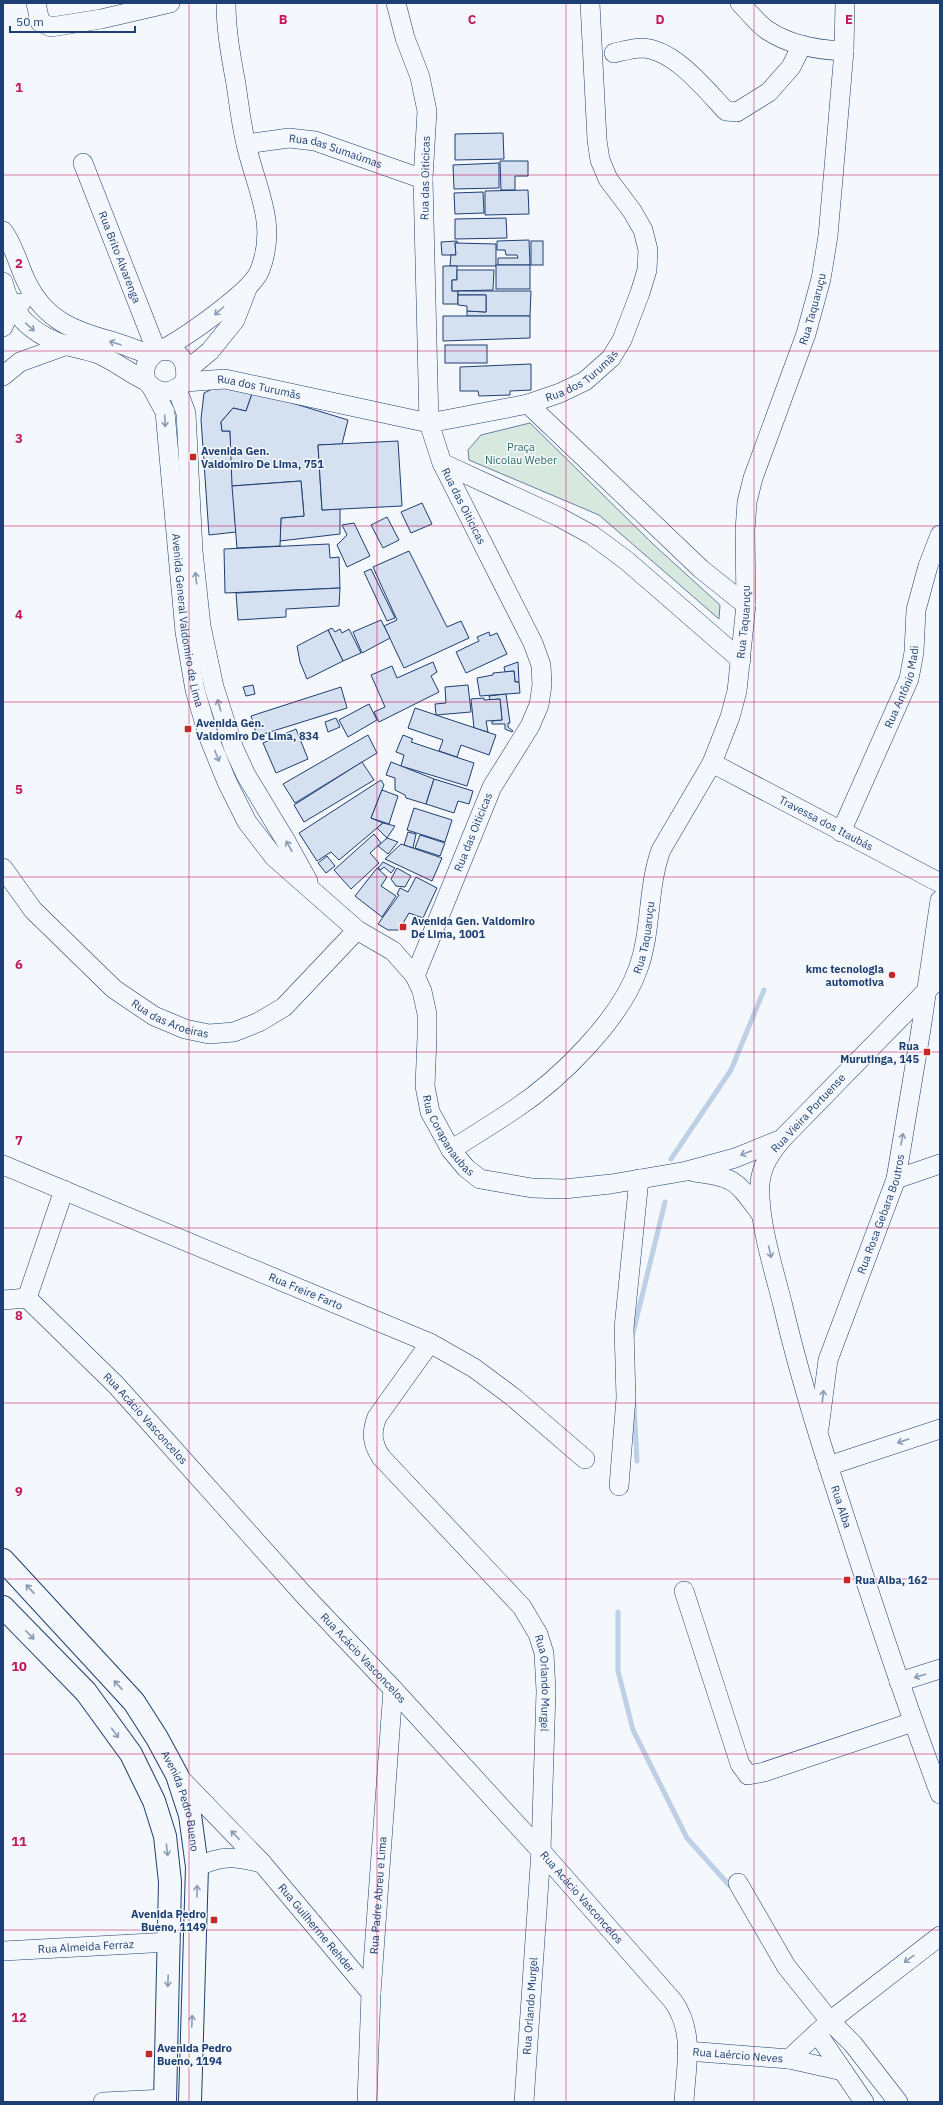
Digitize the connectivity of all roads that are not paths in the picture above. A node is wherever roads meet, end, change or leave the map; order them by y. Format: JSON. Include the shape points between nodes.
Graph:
{"nodes":[{"id":1,"x":36,"y":3,"type":"edge"},
{"id":2,"x":168,"y":3,"type":"edge"},
{"id":3,"x":226,"y":3,"type":"edge"},
{"id":4,"x":396,"y":3,"type":"edge"},
{"id":5,"x":590,"y":3,"type":"edge"},
{"id":6,"x":740,"y":3,"type":"edge"},
{"id":7,"x":845,"y":3,"type":"edge"},
{"id":8,"x":802,"y":45,"type":"junction"},
{"id":9,"x":844,"y":51,"type":"junction"},
{"id":10,"x":614,"y":53,"type":"dead end"},
{"id":11,"x":246,"y":144,"type":"junction"},
{"id":12,"x":83,"y":163,"type":"dead end"},
{"id":13,"x":423,"y":179,"type":"junction"},
{"id":14,"x":3,"y":230,"type":"edge"},
{"id":15,"x":3,"y":282,"type":"edge"},
{"id":16,"x":248,"y":286,"type":"junction"},
{"id":17,"x":12,"y":306,"type":"junction"},
{"id":18,"x":46,"y":310,"type":"junction"},
{"id":19,"x":3,"y":327,"type":"edge"},
{"id":20,"x":67,"y":345,"type":"junction"},
{"id":21,"x":156,"y":353,"type":"junction"},
{"id":22,"x":3,"y":376,"type":"edge"},
{"id":23,"x":183,"y":380,"type":"junction"},
{"id":24,"x":148,"y":383,"type":"junction"},
{"id":25,"x":528,"y":404,"type":"junction"},
{"id":26,"x":429,"y":423,"type":"junction"},
{"id":27,"x":442,"y":463,"type":"junction"},
{"id":28,"x":940,"y":535,"type":"edge"},
{"id":29,"x":746,"y":605,"type":"junction"},
{"id":30,"x":741,"y":660,"type":"junction"},
{"id":31,"x":712,"y":763,"type":"junction"},
{"id":32,"x":841,"y":832,"type":"junction"},
{"id":33,"x":3,"y":868,"type":"edge"},
{"id":34,"x":940,"y":883,"type":"edge"},
{"id":35,"x":314,"y":893,"type":"junction"},
{"id":36,"x":940,"y":900,"type":"edge"},
{"id":37,"x":938,"y":921,"type":"edge"},
{"id":38,"x":358,"y":930,"type":"junction"},
{"id":39,"x":415,"y":976,"type":"junction"},
{"id":40,"x":933,"y":983,"type":"edge"},
{"id":41,"x":892,"y":1025,"type":"junction"},
{"id":42,"x":921,"y":1029,"type":"junction"},
{"id":43,"x":782,"y":1139,"type":"junction"},
{"id":44,"x":451,"y":1150,"type":"junction"},
{"id":45,"x":940,"y":1164,"type":"edge"},
{"id":46,"x":3,"y":1165,"type":"edge"},
{"id":47,"x":687,"y":1171,"type":"junction"},
{"id":48,"x":639,"y":1179,"type":"junction"},
{"id":49,"x":896,"y":1179,"type":"junction"},
{"id":50,"x":64,"y":1190,"type":"junction"},
{"id":51,"x":761,"y":1214,"type":"junction"},
{"id":52,"x":27,"y":1298,"type":"junction"},
{"id":53,"x":3,"y":1300,"type":"edge"},
{"id":54,"x":430,"y":1343,"type":"junction"},
{"id":55,"x":795,"y":1358,"type":"junction"},
{"id":56,"x":828,"y":1360,"type":"junction"},
{"id":57,"x":940,"y":1429,"type":"edge"},
{"id":58,"x":818,"y":1435,"type":"junction"},
{"id":59,"x":585,"y":1459,"type":"dead end"},
{"id":60,"x":828,"y":1466,"type":"junction"},
{"id":61,"x":620,"y":1486,"type":"dead end"},
{"id":62,"x":3,"y":1560,"type":"edge"},
{"id":63,"x":684,"y":1591,"type":"dead end"},
{"id":64,"x":3,"y":1606,"type":"edge"},
{"id":65,"x":940,"y":1669,"type":"edge"},
{"id":66,"x":899,"y":1682,"type":"junction"},
{"id":67,"x":393,"y":1689,"type":"junction"},
{"id":68,"x":913,"y":1722,"type":"junction"},
{"id":69,"x":177,"y":1775,"type":"junction"},
{"id":70,"x":940,"y":1794,"type":"edge"},
{"id":71,"x":541,"y":1851,"type":"junction"},
{"id":72,"x":262,"y":1863,"type":"junction"},
{"id":73,"x":197,"y":1867,"type":"junction"},
{"id":74,"x":738,"y":1883,"type":"dead end"},
{"id":75,"x":940,"y":1936,"type":"edge"},
{"id":76,"x":170,"y":1942,"type":"junction"},
{"id":77,"x":3,"y":1951,"type":"edge"},
{"id":78,"x":371,"y":1993,"type":"junction"},
{"id":79,"x":823,"y":2027,"type":"junction"},
{"id":80,"x":687,"y":2051,"type":"junction"},
{"id":81,"x":789,"y":2059,"type":"junction"},
{"id":82,"x":843,"y":2071,"type":"junction"},
{"id":83,"x":165,"y":2100,"type":"edge"},
{"id":84,"x":103,"y":2102,"type":"edge"},
{"id":85,"x":190,"y":2102,"type":"edge"},
{"id":86,"x":367,"y":2102,"type":"edge"},
{"id":87,"x":524,"y":2102,"type":"edge"},
{"id":88,"x":684,"y":2102,"type":"edge"},
{"id":89,"x":864,"y":2102,"type":"edge"},
{"id":90,"x":898,"y":2102,"type":"edge"}],
"edges":[{"from":1,"to":2,"type":"street","via":[[40,22],[51,27],[101,19]]},
{"from":3,"to":11,"type":"street","via":[[226,29]]},
{"from":4,"to":13,"type":"street","name":"Rua das Oiticicas","via":[[405,38],[420,77],[427,111]]},
{"from":5,"to":25,"type":"street","name":"Rua dos Turumãs","via":[[600,160],[608,180],[643,230],[648,250],[647,270],[631,319],[611,358],[585,381]]},
{"from":6,"to":8,"type":"street","via":[[766,30]]},
{"from":7,"to":9,"type":"street","name":"Rua Taquaruçu"},
{"from":8,"to":9,"type":"street","via":[[821,50]]},
{"from":8,"to":10,"type":"street","via":[[791,67],[769,92],[737,112],[726,111],[671,58],[658,51],[641,48]]},
{"from":9,"to":29,"type":"street","name":"Rua Taquaruçu","via":[[828,236],[821,279],[806,334],[753,478],[747,502],[744,531]]},
{"from":11,"to":13,"type":"street","name":"Rua das Sumaúmas","via":[[289,138],[315,141]]},
{"from":11,"to":16,"type":"street","via":[[268,221],[268,238],[260,272]]},
{"from":12,"to":21,"type":"street","name":"Rua Brito Alvarenga"},
{"from":13,"to":26,"type":"street","name":"Rua das Oiticicas"},
{"from":14,"to":18,"type":"street","via":[[12,243],[27,283]]},
{"from":15,"to":17,"type":"street"},
{"from":16,"to":21,"type":"street","one_way":true,"via":[[210,319]]},
{"from":16,"to":23,"type":"street","via":[[235,320]]},
{"from":17,"to":18,"type":"street","via":[[27,303]]},
{"from":17,"to":19,"type":"street"},
{"from":17,"to":20,"type":"street","one_way":true,"via":[[29,327],[39,334]]},
{"from":21,"to":18,"type":"street","one_way":true,"via":[[79,332],[60,322]]},
{"from":20,"to":22,"type":"street","via":[[20,362]]},
{"from":20,"to":24,"type":"street","via":[[111,360]]},
{"from":21,"to":23,"type":"street","via":[[172,351],[178,354],[185,364]]},
{"from":21,"to":24,"type":"street","via":[[145,366]]},
{"from":23,"to":24,"type":"street","via":[[166,392],[155,390]]},
{"from":23,"to":26,"type":"street","name":"Rua dos Turumãs","via":[[225,378]]},
{"from":35,"to":23,"type":"street","name":"Avenida General Valdomiro de Lima","one_way":true,"via":[[288,843],[246,775],[232,743],[214,687],[201,626]]},
{"from":24,"to":35,"type":"street","name":"Avenida General Valdomiro de Lima","one_way":true,"via":[[165,412],[184,632],[195,690],[209,738],[247,822],[274,857]]},
{"from":25,"to":26,"type":"street","name":"Rua dos Turumãs"},
{"from":25,"to":29,"type":"street","via":[[701,569]]},
{"from":26,"to":27,"type":"street","name":"Rua das Oiticicas"},
{"from":27,"to":30,"type":"street","via":[[592,535],[627,561]]},
{"from":27,"to":39,"type":"street","name":"Rua das Oiticicas","via":[[533,643],[541,665],[542,685],[539,705],[530,726],[492,787]]},
{"from":28,"to":32,"type":"street","name":"Rua Antônio Madi","via":[[916,610],[914,652],[909,679]]},
{"from":29,"to":30,"type":"street","name":"Rua Taquaruçu"},
{"from":30,"to":31,"type":"street","name":"Rua Taquaruçu","via":[[730,717]]},
{"from":31,"to":32,"type":"street","name":"Travessa dos Itaubás"},
{"from":31,"to":44,"type":"street","name":"Rua Taquaruçu","via":[[656,863],[639,969],[623,1000],[601,1030],[564,1069],[516,1108]]},
{"from":32,"to":34,"type":"street","name":"Travessa dos Itaubás"},
{"from":33,"to":38,"type":"street","name":"Rua das Aroeiras","via":[[33,910],[114,989],[154,1016],[185,1029],[209,1034],[234,1032],[259,1022],[284,1007]]},
{"from":35,"to":38,"type":"street","name":"Avenida General Valdomiro de Lima"},
{"from":36,"to":37,"type":"street","name":"Rua Rosa Gebara Boutros"},
{"from":37,"to":40,"type":"street","name":"Rua Rosa Gebara Boutros"},
{"from":38,"to":39,"type":"street","name":"Avenida General Valdomiro de Lima","via":[[393,951]]},
{"from":39,"to":44,"type":"street","name":"Rua Corapanaubas","via":[[422,991],[427,1014],[425,1086],[439,1130]]},
{"from":40,"to":41,"type":"street","name":"Rua Vieira Portuense"},
{"from":40,"to":42,"type":"street","name":"Rua Rosa Gebara Boutros"},
{"from":41,"to":42,"type":"street"},
{"from":41,"to":43,"type":"street","name":"Rua Vieira Portuense"},
{"from":49,"to":42,"type":"street","name":"Rua Rosa Gebara Boutros","one_way":true},
{"from":43,"to":47,"type":"street","name":"Rua Corapanaubas","one_way":true,"via":[[735,1158]]},
{"from":43,"to":51,"type":"street","name":"Rua Vieira Portuense","via":[[763,1168],[760,1183]]},
{"from":44,"to":48,"type":"street","name":"Rua Corapanaubas","via":[[466,1168],[480,1179],[532,1188],[564,1189]]},
{"from":45,"to":49,"type":"street"},
{"from":46,"to":50,"type":"street","name":"Rua Freire Farto"},
{"from":47,"to":48,"type":"street","name":"Rua Corapanaubas"},
{"from":47,"to":51,"type":"street","name":"Rua Corapanaubas","via":[[716,1175],[734,1181]]},
{"from":48,"to":61,"type":"street","via":[[624,1328],[626,1398]]},
{"from":49,"to":56,"type":"street","name":"Rua Rosa Gebara Boutros"},
{"from":50,"to":52,"type":"street"},
{"from":50,"to":54,"type":"street","name":"Rua Freire Farto"},
{"from":51,"to":55,"type":"street","name":"Rua Alba","one_way":true},
{"from":52,"to":53,"type":"street"},
{"from":52,"to":67,"type":"street","name":"Rua Acácio Vasconcelos","via":[[116,1385],[304,1595]]},
{"from":54,"to":59,"type":"street","name":"Rua Freire Farto","via":[[474,1368],[513,1396]]},
{"from":54,"to":71,"type":"street","name":"Rua Orlando Murgel","via":[[377,1417],[372,1438],[381,1457],[522,1607],[538,1634],[544,1653],[546,1691]]},
{"from":55,"to":56,"type":"street","via":[[814,1365],[820,1365]]},
{"from":55,"to":58,"type":"street","name":"Rua Alba"},
{"from":58,"to":56,"type":"street","name":"Rua Rosa Gebara Boutros","one_way":true},
{"from":57,"to":60,"type":"street","one_way":true},
{"from":58,"to":60,"type":"street","name":"Rua Alba"},
{"from":60,"to":66,"type":"street","name":"Rua Alba"},
{"from":69,"to":62,"type":"main road","name":"Avenida Pedro Bueno","one_way":true,"via":[[134,1702]]},
{"from":63,"to":68,"type":"street","via":[[740,1764],[748,1775],[764,1772]]},
{"from":64,"to":76,"type":"main road","one_way":true,"via":[[86,1692],[131,1754],[148,1787],[165,1836],[170,1882]]},
{"from":65,"to":66,"type":"street","one_way":true},
{"from":66,"to":68,"type":"street","name":"Rua Alba"},
{"from":67,"to":71,"type":"street","name":"Rua Acácio Vasconcelos"},
{"from":67,"to":78,"type":"street","name":"Rua Padre Abreu e Lima"},
{"from":68,"to":70,"type":"street","name":"Rua Alba"},
{"from":72,"to":69,"type":"street","name":"Rua Guilherme Rehder","one_way":true},
{"from":69,"to":73,"type":"main road","name":"Avenida Pedro Bueno","via":[[190,1814]]},
{"from":71,"to":80,"type":"street","name":"Rua Acácio Vasconcelos","via":[[682,2013],[687,2028]]},
{"from":71,"to":87,"type":"street","name":"Rua Orlando Murgel"},
{"from":72,"to":73,"type":"street","via":[[222,1857]]},
{"from":72,"to":78,"type":"street","name":"Rua Guilherme Rehder"},
{"from":85,"to":73,"type":"main road","name":"Avenida Pedro Bueno","one_way":true},
{"from":74,"to":79,"type":"street"},
{"from":75,"to":79,"type":"street","name":"Rua Laércio Neves","one_way":true},
{"from":76,"to":77,"type":"street","name":"Rua Almeida Ferraz"},
{"from":76,"to":83,"type":"main road","one_way":true},
{"from":78,"to":86,"type":"street","name":"Rua Padre Abreu e Lima"},
{"from":79,"to":81,"type":"street","name":"Rua Laércio Neves"},
{"from":79,"to":82,"type":"street"},
{"from":79,"to":90,"type":"street","via":[[853,2044]]},
{"from":80,"to":81,"type":"street","name":"Rua Laércio Neves"},
{"from":80,"to":88,"type":"street","name":"Rua Acácio Vasconcelos"},
{"from":81,"to":82,"type":"street","name":"Rua Laércio Neves"},
{"from":82,"to":89,"type":"street"},
{"from":83,"to":84,"type":"street"}]}
